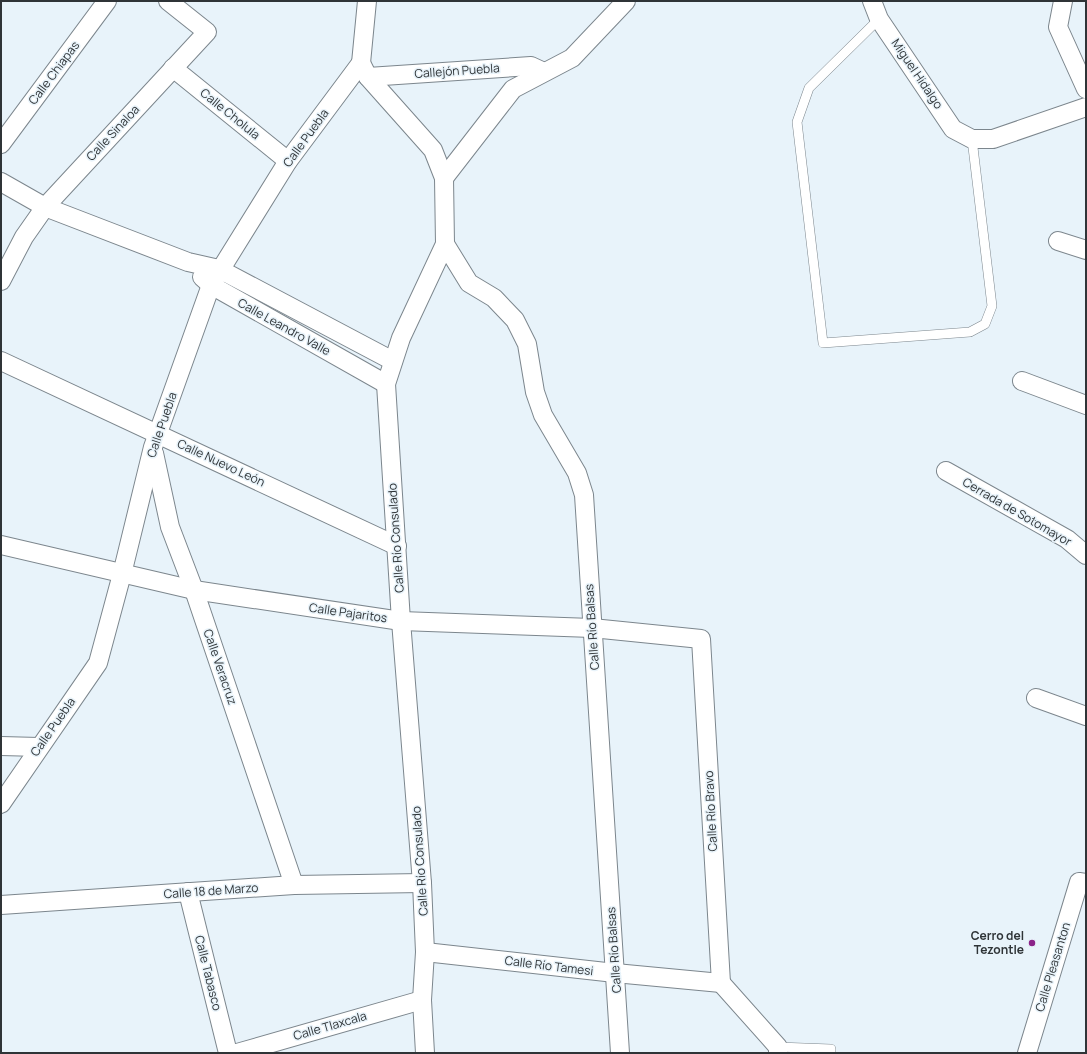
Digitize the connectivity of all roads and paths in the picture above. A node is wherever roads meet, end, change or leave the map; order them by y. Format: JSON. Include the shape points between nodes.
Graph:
{"nodes":[{"id":1,"x":107,"y":1,"type":"edge"},
{"id":2,"x":168,"y":1,"type":"edge"},
{"id":3,"x":367,"y":1,"type":"edge"},
{"id":4,"x":626,"y":1,"type":"edge"},
{"id":5,"x":872,"y":1,"type":"edge"},
{"id":6,"x":1063,"y":1,"type":"edge"},
{"id":7,"x":880,"y":19,"type":"junction"},
{"id":8,"x":173,"y":68,"type":"junction"},
{"id":9,"x":365,"y":70,"type":"junction"},
{"id":10,"x":544,"y":72,"type":"junction"},
{"id":11,"x":1086,"y":89,"type":"edge"},
{"id":12,"x":1086,"y":107,"type":"edge"},
{"id":13,"x":972,"y":139,"type":"junction"},
{"id":14,"x":1,"y":144,"type":"edge"},
{"id":15,"x":288,"y":160,"type":"junction"},
{"id":16,"x":444,"y":178,"type":"junction"},
{"id":17,"x":1,"y":182,"type":"edge"},
{"id":18,"x":45,"y":207,"type":"junction"},
{"id":19,"x":1058,"y":241,"type":"dead end"},
{"id":20,"x":445,"y":244,"type":"junction"},
{"id":21,"x":1086,"y":250,"type":"edge"},
{"id":22,"x":188,"y":262,"type":"junction"},
{"id":23,"x":219,"y":270,"type":"junction"},
{"id":24,"x":1,"y":281,"type":"edge"},
{"id":25,"x":211,"y":285,"type":"junction"},
{"id":26,"x":1,"y":361,"type":"edge"},
{"id":27,"x":393,"y":361,"type":"junction"},
{"id":28,"x":1022,"y":381,"type":"dead end"},
{"id":29,"x":386,"y":384,"type":"junction"},
{"id":30,"x":1086,"y":405,"type":"edge"},
{"id":31,"x":155,"y":440,"type":"junction"},
{"id":32,"x":946,"y":471,"type":"dead end"},
{"id":33,"x":1,"y":545,"type":"edge"},
{"id":34,"x":397,"y":546,"type":"junction"},
{"id":35,"x":1086,"y":555,"type":"edge"},
{"id":36,"x":122,"y":574,"type":"junction"},
{"id":37,"x":194,"y":590,"type":"junction"},
{"id":38,"x":401,"y":621,"type":"junction"},
{"id":39,"x":592,"y":628,"type":"junction"},
{"id":40,"x":701,"y":639,"type":"joint"},
{"id":41,"x":1036,"y":698,"type":"dead end"},
{"id":42,"x":1086,"y":716,"type":"edge"},
{"id":43,"x":1,"y":746,"type":"edge"},
{"id":44,"x":39,"y":747,"type":"junction"},
{"id":45,"x":1,"y":804,"type":"edge"},
{"id":46,"x":422,"y":883,"type":"junction"},
{"id":47,"x":1082,"y":883,"type":"edge"},
{"id":48,"x":294,"y":885,"type":"junction"},
{"id":49,"x":188,"y":892,"type":"junction"},
{"id":50,"x":1,"y":905,"type":"edge"},
{"id":51,"x":425,"y":952,"type":"junction"},
{"id":52,"x":615,"y":973,"type":"junction"},
{"id":53,"x":721,"y":983,"type":"junction"},
{"id":54,"x":422,"y":1000,"type":"junction"},
{"id":55,"x":778,"y":1050,"type":"edge"},
{"id":56,"x":228,"y":1053,"type":"edge"},
{"id":57,"x":237,"y":1053,"type":"edge"},
{"id":58,"x":425,"y":1053,"type":"edge"},
{"id":59,"x":620,"y":1053,"type":"edge"},
{"id":60,"x":831,"y":1053,"type":"edge"},
{"id":61,"x":1027,"y":1053,"type":"edge"}],
"edges":[{"from":1,"to":14,"type":"street","name":"Calle Chiapas"},
{"from":2,"to":8,"type":"street","name":"Calle Sinaloa","via":[[207,32]]},
{"from":3,"to":9,"type":"street"},
{"from":4,"to":10,"type":"street","via":[[572,58]]},
{"from":5,"to":7,"type":"street","name":"Miguel Hidalgo"},
{"from":6,"to":11,"type":"street","via":[[1058,27]]},
{"from":7,"to":13,"type":"street","name":"Miguel Hidalgo","via":[[954,129]]},
{"from":7,"to":13,"type":"lane","via":[[809,88],[798,122],[823,343],[970,332],[985,324],[992,306]]},
{"from":8,"to":15,"type":"street","name":"Calle Cholula"},
{"from":8,"to":18,"type":"street","name":"Calle Sinaloa"},
{"from":9,"to":10,"type":"street","name":"Callejón Puebla","via":[[531,66]]},
{"from":9,"to":15,"type":"street","name":"Calle Puebla"},
{"from":9,"to":16,"type":"street","name":"Calle Río Consulado","via":[[433,150]]},
{"from":10,"to":16,"type":"street","via":[[513,89]]},
{"from":12,"to":13,"type":"street","via":[[993,139]]},
{"from":15,"to":23,"type":"street","name":"Calle Puebla"},
{"from":16,"to":20,"type":"street","name":"Calle Río Consulado"},
{"from":17,"to":18,"type":"street","name":"Calle Leandro Valle"},
{"from":18,"to":22,"type":"street","name":"Calle Leandro Valle"},
{"from":18,"to":24,"type":"street","name":"Calle Sinaloa","via":[[24,237]]},
{"from":19,"to":21,"type":"street"},
{"from":20,"to":27,"type":"street","name":"Calle Río Consulado","via":[[401,338]]},
{"from":20,"to":39,"type":"street","name":"Calle Río Balsas","via":[[469,283],[494,298],[515,320],[527,344],[535,392],[542,415],[577,473],[584,495]]},
{"from":22,"to":23,"type":"street","name":"Calle Leandro Valle"},
{"from":22,"to":25,"type":"street","name":"Calle Leandro Valle"},
{"from":23,"to":25,"type":"street","name":"Calle Puebla"},
{"from":23,"to":27,"type":"street","name":"Calle Leandro Valle"},
{"from":25,"to":29,"type":"street","name":"Calle Leandro Valle"},
{"from":25,"to":31,"type":"street","name":"Calle Puebla"},
{"from":26,"to":31,"type":"street","name":"Calle Nuevo León"},
{"from":27,"to":29,"type":"street","name":"Calle Río Consulado"},
{"from":28,"to":30,"type":"street"},
{"from":29,"to":34,"type":"street","name":"Calle Río Consulado"},
{"from":31,"to":34,"type":"street","name":"Calle Nuevo León"},
{"from":31,"to":36,"type":"street","name":"Calle Puebla"},
{"from":31,"to":37,"type":"street","name":"Calle Veracruz","via":[[170,527]]},
{"from":32,"to":35,"type":"street","name":"Cerrada de Sotomayor","via":[[1067,539]]},
{"from":33,"to":36,"type":"street","name":"Calle Pajaritos"},
{"from":34,"to":38,"type":"street","name":"Calle Río Consulado"},
{"from":36,"to":37,"type":"street","name":"Calle Pajaritos"},
{"from":36,"to":44,"type":"street","name":"Calle Puebla","via":[[98,663]]},
{"from":37,"to":38,"type":"street","name":"Calle Pajaritos"},
{"from":37,"to":48,"type":"street","name":"Calle Veracruz"},
{"from":38,"to":39,"type":"street","name":"Calle Pajaritos"},
{"from":38,"to":46,"type":"street","name":"Calle Río Consulado"},
{"from":39,"to":40,"type":"street","name":"Calle Pajaritos"},
{"from":39,"to":52,"type":"street","name":"Calle Río Balsas"},
{"from":40,"to":53,"type":"street","name":"Calle Río Bravo"},
{"from":41,"to":42,"type":"street"},
{"from":43,"to":44,"type":"street"},
{"from":44,"to":45,"type":"street","name":"Calle Puebla"},
{"from":46,"to":48,"type":"street","name":"Calle 18 de Marzo"},
{"from":46,"to":51,"type":"street","name":"Calle Río Consulado"},
{"from":47,"to":61,"type":"street","name":"Calle Pleasanton"},
{"from":48,"to":49,"type":"street","name":"Calle 18 de Marzo"},
{"from":49,"to":50,"type":"street","name":"Calle 18 de Marzo"},
{"from":49,"to":56,"type":"street","name":"Calle Tabasco"},
{"from":51,"to":52,"type":"street","name":"Calle Río Tamesi"},
{"from":51,"to":54,"type":"street","name":"Calle Río Consulado"},
{"from":52,"to":53,"type":"street","name":"Calle Río Tamesi"},
{"from":52,"to":59,"type":"street","name":"Calle Río Balsas"},
{"from":53,"to":55,"type":"street"},
{"from":54,"to":57,"type":"street","name":"Calle Tlaxcala"},
{"from":54,"to":58,"type":"street","name":"Calle Río Consulado"},
{"from":55,"to":60,"type":"lane","via":[[831,1049]]}]}
